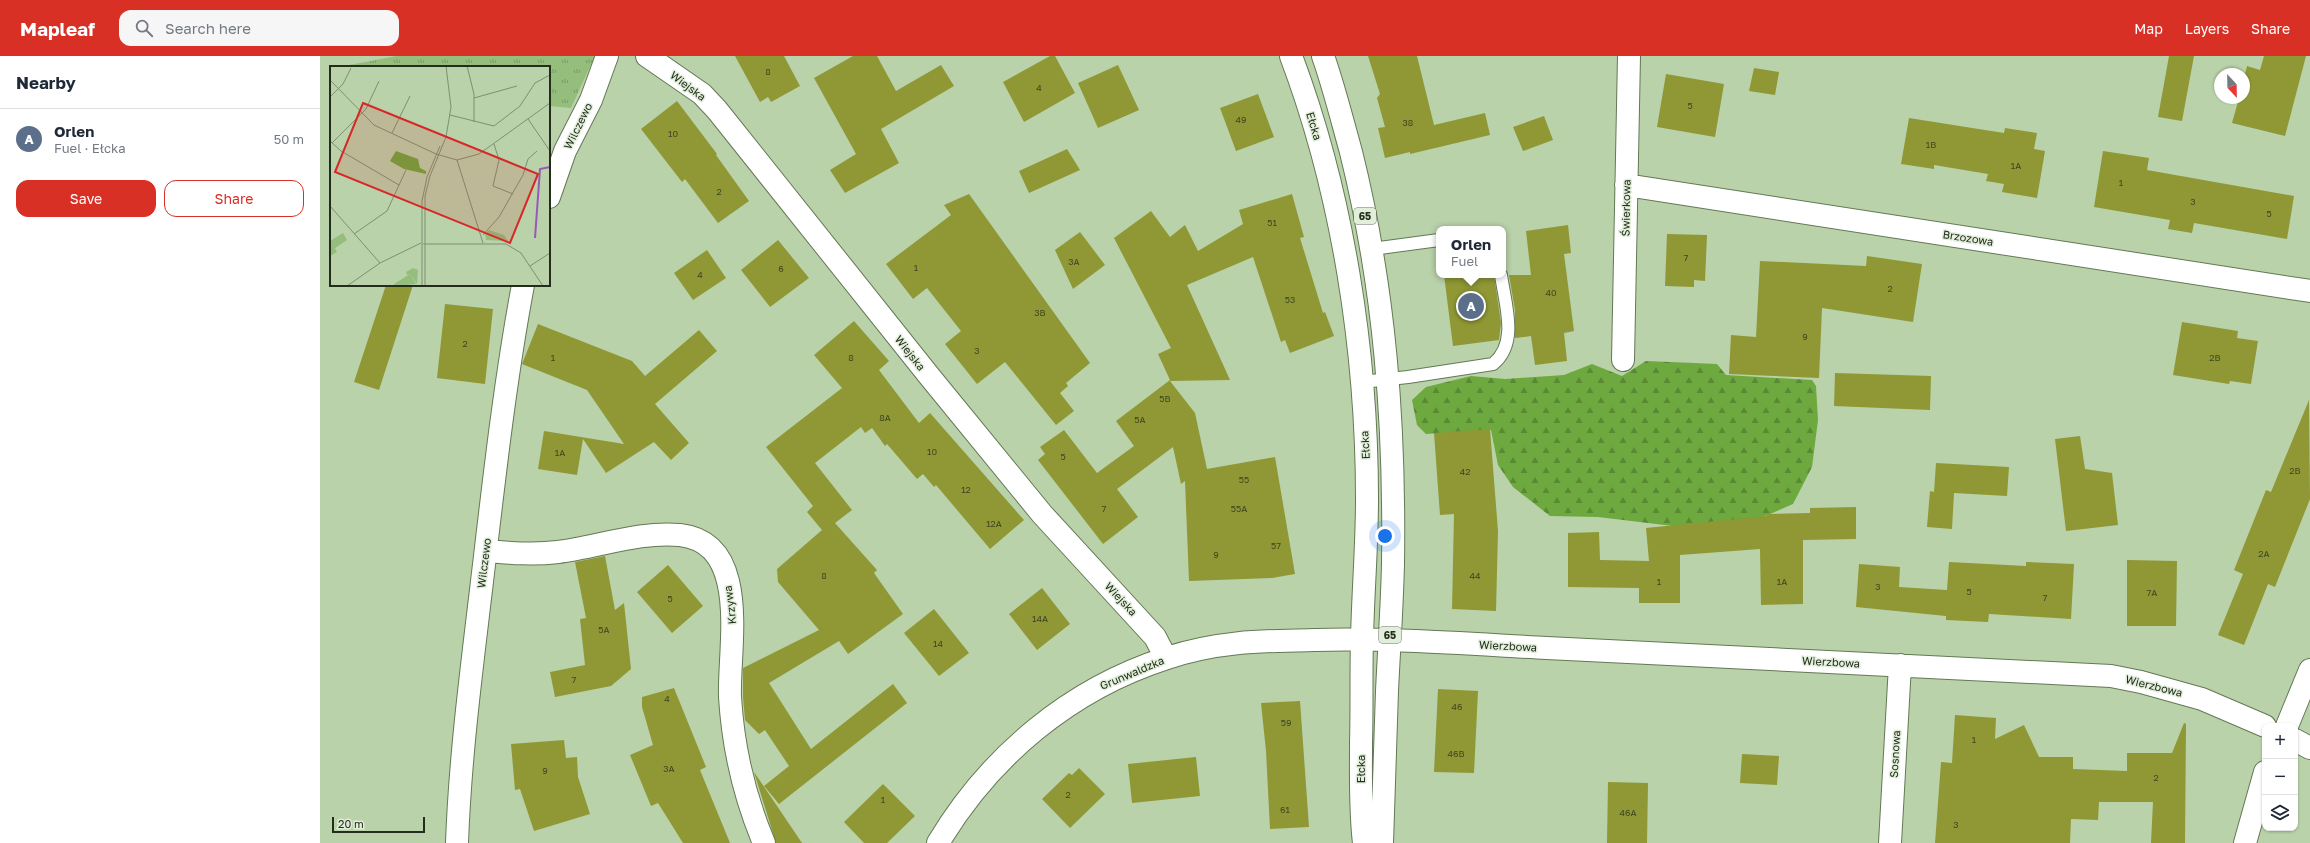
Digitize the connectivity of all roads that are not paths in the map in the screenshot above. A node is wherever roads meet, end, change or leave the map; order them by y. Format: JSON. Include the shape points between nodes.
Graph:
{"nodes":[{"id":1,"x":607,"y":56,"type":"edge"},
{"id":2,"x":647,"y":56,"type":"edge"},
{"id":3,"x":1291,"y":56,"type":"edge"},
{"id":4,"x":1322,"y":56,"type":"edge"},
{"id":5,"x":1629,"y":56,"type":"edge"},
{"id":6,"x":1626,"y":185,"type":"junction"},
{"id":7,"x":550,"y":194,"type":"edge"},
{"id":8,"x":1436,"y":240,"type":"edge"},
{"id":9,"x":1372,"y":249,"type":"junction"},
{"id":10,"x":1502,"y":278,"type":"edge"},
{"id":11,"x":523,"y":286,"type":"edge"},
{"id":12,"x":2310,"y":291,"type":"edge"},
{"id":13,"x":1623,"y":360,"type":"dead end"},
{"id":14,"x":1389,"y":379,"type":"junction"},
{"id":15,"x":1362,"y":382,"type":"junction"},
{"id":16,"x":486,"y":551,"type":"junction"},
{"id":17,"x":1362,"y":640,"type":"junction"},
{"id":18,"x":1390,"y":640,"type":"junction"},
{"id":19,"x":1166,"y":658,"type":"junction"},
{"id":20,"x":1900,"y":665,"type":"junction"},
{"id":21,"x":2310,"y":670,"type":"edge"},
{"id":22,"x":2288,"y":723,"type":"edge"},
{"id":23,"x":2262,"y":725,"type":"edge"},
{"id":24,"x":2298,"y":742,"type":"edge"},
{"id":25,"x":2310,"y":748,"type":"edge"},
{"id":26,"x":2262,"y":783,"type":"edge"},
{"id":27,"x":457,"y":843,"type":"edge"},
{"id":28,"x":764,"y":843,"type":"edge"},
{"id":29,"x":938,"y":843,"type":"edge"},
{"id":30,"x":1364,"y":843,"type":"edge"},
{"id":31,"x":1382,"y":843,"type":"edge"},
{"id":32,"x":1890,"y":843,"type":"edge"},
{"id":33,"x":2245,"y":843,"type":"edge"}],
"edges":[{"from":1,"to":7,"type":"street","name":"Wilczewo","via":[[591,100],[565,151]]},
{"from":2,"to":19,"type":"street","name":"Wiejska","via":[[702,94],[717,110],[1042,514],[1155,637]]},
{"from":3,"to":15,"type":"street","name":"Ełcka","number":"65","via":[[1316,129],[1331,186],[1355,322]]},
{"from":4,"to":9,"type":"street","number":"65","via":[[1344,124]]},
{"from":5,"to":6,"type":"street","name":"Świerkowa"},
{"from":6,"to":12,"type":"street","name":"Brzozowa"},
{"from":6,"to":13,"type":"street","name":"Świerkowa"},
{"from":8,"to":9,"type":"lane"},
{"from":9,"to":14,"type":"street","number":"65"},
{"from":10,"to":14,"type":"lane","via":[[1509,333],[1507,346],[1500,358],[1493,364]]},
{"from":11,"to":16,"type":"street","name":"Wilczewo","via":[[514,334]]},
{"from":14,"to":15,"type":"lane"},
{"from":14,"to":18,"type":"street","number":"65","via":[[1393,498]]},
{"from":15,"to":17,"type":"street","name":"Ełcka","number":"65","via":[[1367,499]]},
{"from":16,"to":27,"type":"street","name":"Wilczewo","via":[[460,770]]},
{"from":16,"to":28,"type":"street","name":"Krzywa","via":[[518,554],[558,552],[622,540],[672,535],[695,538],[708,545],[726,573],[730,592],[733,625],[730,696],[734,727],[747,796]]},
{"from":17,"to":18,"type":"street","name":"Grunwaldzka"},
{"from":17,"to":19,"type":"street","name":"Grunwaldzka","via":[[1245,641]]},
{"from":17,"to":30,"type":"street","name":"Ełcka","number":"65","via":[[1361,794]]},
{"from":18,"to":20,"type":"street","name":"Wierzbowa"},
{"from":18,"to":31,"type":"street","number":"65"},
{"from":19,"to":29,"type":"street","name":"Grunwaldzka","via":[[1106,683],[1080,697],[1027,736],[990,772]]},
{"from":20,"to":23,"type":"street","name":"Wierzbowa","via":[[2111,676],[2202,699]]},
{"from":20,"to":32,"type":"street","name":"Sosnowa"},
{"from":21,"to":22,"type":"street"},
{"from":24,"to":25,"type":"street"},
{"from":26,"to":33,"type":"street"}]}
